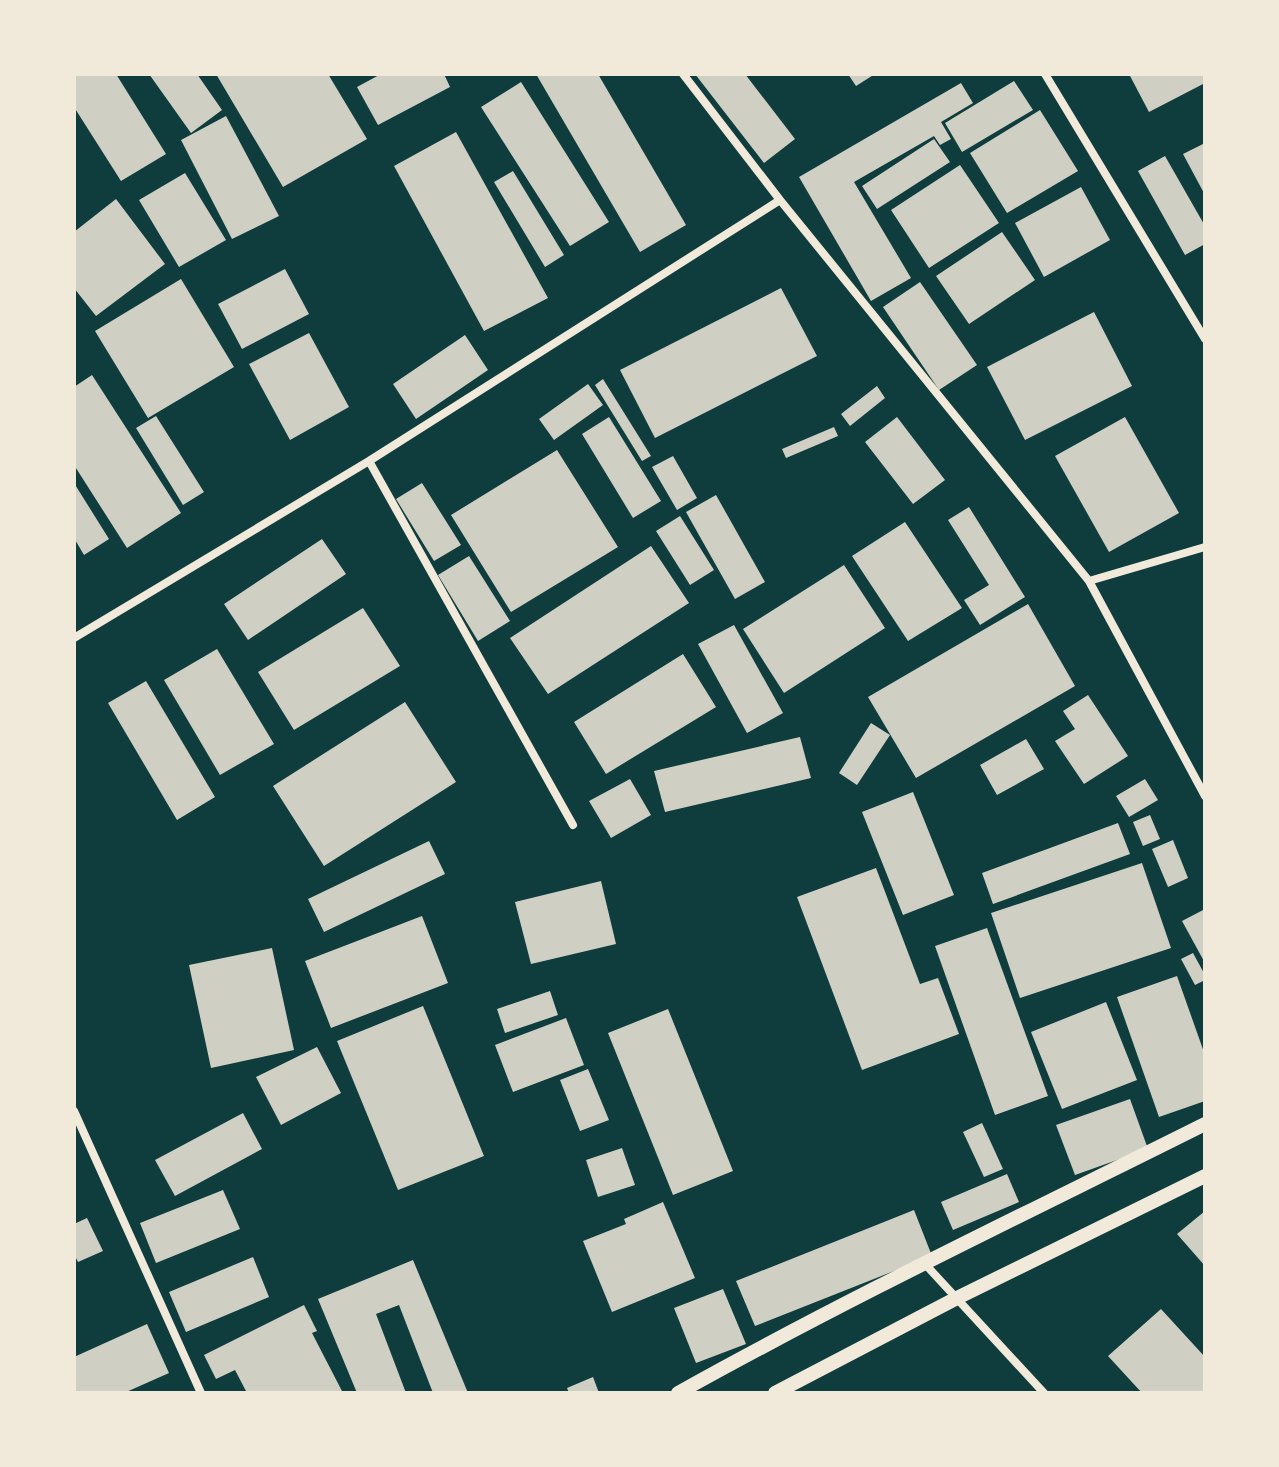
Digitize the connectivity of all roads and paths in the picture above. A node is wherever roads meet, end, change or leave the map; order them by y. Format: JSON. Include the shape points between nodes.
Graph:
{"nodes":[{"id":1,"x":683,"y":74,"type":"edge"},
{"id":2,"x":1045,"y":74,"type":"edge"},
{"id":3,"x":780,"y":200,"type":"junction"},
{"id":4,"x":1205,"y":339,"type":"edge"},
{"id":5,"x":369,"y":461,"type":"junction"},
{"id":6,"x":1205,"y":547,"type":"edge"},
{"id":7,"x":1089,"y":581,"type":"junction"},
{"id":8,"x":74,"y":638,"type":"edge"},
{"id":9,"x":1205,"y":796,"type":"edge"},
{"id":10,"x":573,"y":825,"type":"dead end"},
{"id":11,"x":74,"y":1111,"type":"edge"},
{"id":12,"x":1205,"y":1124,"type":"edge"},
{"id":13,"x":1205,"y":1176,"type":"edge"},
{"id":14,"x":925,"y":1264,"type":"junction"},
{"id":15,"x":957,"y":1298,"type":"junction"},
{"id":16,"x":201,"y":1393,"type":"edge"},
{"id":17,"x":678,"y":1393,"type":"edge"},
{"id":18,"x":775,"y":1393,"type":"edge"},
{"id":19,"x":1044,"y":1393,"type":"edge"}],
"edges":[{"from":1,"to":3,"type":"street"},
{"from":2,"to":4,"type":"street"},
{"from":3,"to":5,"type":"street"},
{"from":3,"to":7,"type":"street"},
{"from":5,"to":8,"type":"street"},
{"from":5,"to":10,"type":"street"},
{"from":6,"to":7,"type":"street"},
{"from":7,"to":9,"type":"street"},
{"from":11,"to":16,"type":"street"},
{"from":12,"to":14,"type":"street"},
{"from":13,"to":15,"type":"street"},
{"from":14,"to":15,"type":"street"},
{"from":14,"to":17,"type":"street"},
{"from":15,"to":18,"type":"street"},
{"from":15,"to":19,"type":"street"}]}
